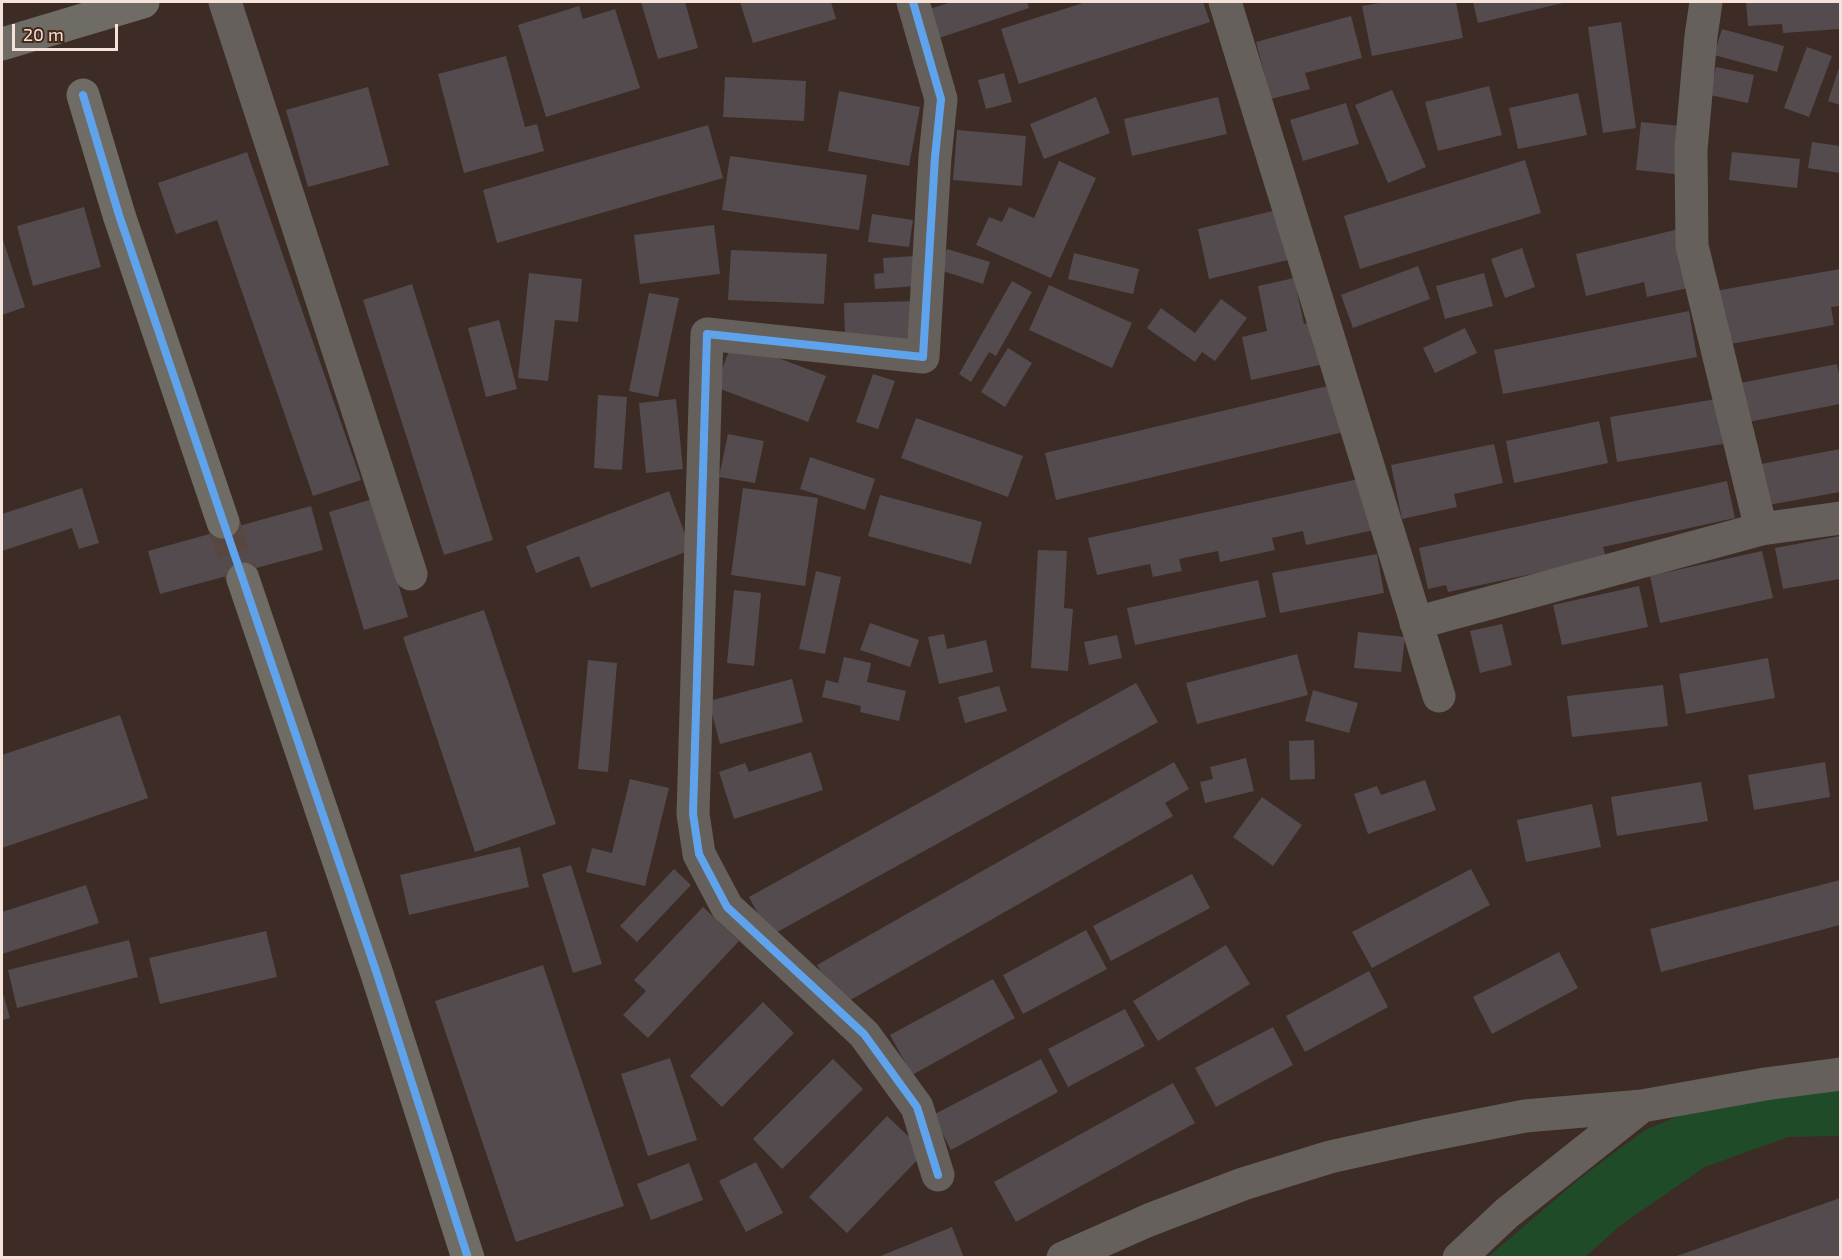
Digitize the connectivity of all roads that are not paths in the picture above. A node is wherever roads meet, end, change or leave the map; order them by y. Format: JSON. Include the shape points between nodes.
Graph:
{"nodes":[{"id":1,"x":143,"y":2,"type":"edge"},
{"id":2,"x":225,"y":2,"type":"edge"},
{"id":3,"x":913,"y":2,"type":"edge"},
{"id":4,"x":1225,"y":2,"type":"edge"},
{"id":5,"x":1706,"y":2,"type":"edge"},
{"id":6,"x":2,"y":45,"type":"edge"},
{"id":7,"x":83,"y":95,"type":"dead end"},
{"id":8,"x":1840,"y":518,"type":"edge"},
{"id":9,"x":223,"y":522,"type":"tunnel mouth"},
{"id":10,"x":1761,"y":529,"type":"junction"},
{"id":11,"x":411,"y":574,"type":"dead end"},
{"id":12,"x":243,"y":579,"type":"tunnel mouth"},
{"id":13,"x":1416,"y":623,"type":"junction"},
{"id":14,"x":1438,"y":696,"type":"dead end"},
{"id":15,"x":1840,"y":1074,"type":"edge"},
{"id":16,"x":1642,"y":1106,"type":"junction"},
{"id":17,"x":938,"y":1175,"type":"dead end"},
{"id":18,"x":468,"y":1257,"type":"edge"},
{"id":19,"x":1063,"y":1257,"type":"edge"},
{"id":20,"x":1459,"y":1257,"type":"edge"}],
"edges":[{"from":1,"to":6,"type":"street"},
{"from":2,"to":11,"type":"street"},
{"from":3,"to":17,"type":"street","via":[[941,99],[923,357],[707,334],[693,814],[699,854],[727,907],[864,1034],[917,1107]]},
{"from":4,"to":13,"type":"street"},
{"from":5,"to":10,"type":"street","via":[[1691,150],[1692,246]]},
{"from":7,"to":9,"type":"street","via":[[119,215]]},
{"from":8,"to":10,"type":"street"},
{"from":10,"to":13,"type":"street"},
{"from":12,"to":18,"type":"street"},
{"from":13,"to":14,"type":"street"},
{"from":15,"to":16,"type":"street"},
{"from":16,"to":19,"type":"street","via":[[1525,1116],[1330,1157],[1243,1184]]},
{"from":16,"to":20,"type":"street","via":[[1507,1213]]}]}
